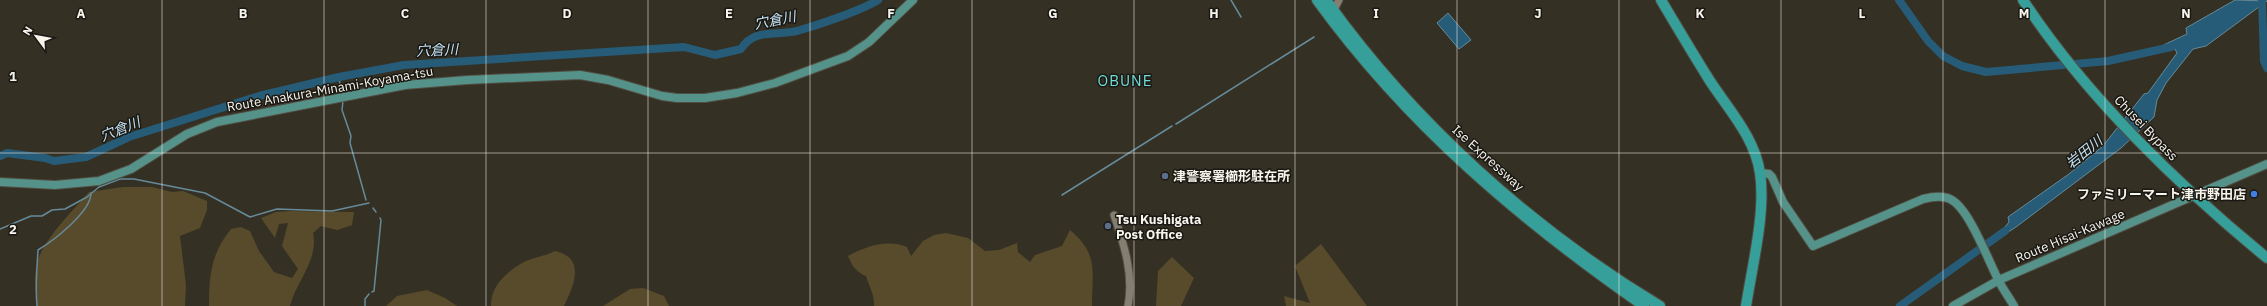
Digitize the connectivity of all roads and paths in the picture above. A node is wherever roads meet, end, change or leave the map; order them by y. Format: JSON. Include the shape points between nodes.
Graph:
{"nodes":[{"id":1,"x":913,"y":0,"type":"edge"},
{"id":2,"x":1316,"y":0,"type":"edge"},
{"id":3,"x":1326,"y":0,"type":"edge"},
{"id":4,"x":1661,"y":0,"type":"edge"},
{"id":5,"x":2023,"y":0,"type":"edge"},
{"id":6,"x":1421,"y":119,"type":"junction"},
{"id":7,"x":2267,"y":164,"type":"edge"},
{"id":8,"x":1760,"y":173,"type":"junction"},
{"id":9,"x":0,"y":182,"type":"edge"},
{"id":10,"x":2194,"y":194,"type":"junction"},
{"id":11,"x":1114,"y":215,"type":"dead end"},
{"id":12,"x":2267,"y":258,"type":"edge"},
{"id":13,"x":1999,"y":280,"type":"junction"},
{"id":14,"x":1128,"y":306,"type":"edge"},
{"id":15,"x":1644,"y":306,"type":"edge"},
{"id":16,"x":1660,"y":306,"type":"edge"},
{"id":17,"x":1746,"y":306,"type":"edge"},
{"id":18,"x":1953,"y":306,"type":"edge"},
{"id":19,"x":2014,"y":306,"type":"edge"}],
"edges":[{"from":1,"to":9,"type":"main road","name":"Route Anakura-Minami-Koyama-tsu","via":[[870,42],[848,56],[774,83],[737,93],[705,98],[677,98],[580,75],[421,84],[217,122],[187,134],[131,169],[98,181],[55,185]]},
{"from":2,"to":6,"type":"highway","name":"Ise Expressway","via":[[1363,60]]},
{"from":3,"to":6,"type":"highway","name":"Ise Expressway"},
{"from":4,"to":8,"type":"highway","via":[[1744,132]]},
{"from":5,"to":10,"type":"highway","name":"Chusei Bypass","via":[[2078,74],[2187,190]]},
{"from":6,"to":15,"type":"highway","name":"Ise Expressway","via":[[1502,200],[1564,250]]},
{"from":6,"to":16,"type":"highway","name":"Ise Expressway","via":[[1537,219]]},
{"from":7,"to":10,"type":"main road","name":"Route Hisai-Kawage"},
{"from":8,"to":13,"type":"main road","via":[[1772,177],[1783,202],[1813,246],[1923,199],[1948,198],[1955,203],[1988,254]]},
{"from":8,"to":17,"type":"highway","via":[[1760,210]]},
{"from":10,"to":12,"type":"highway","name":"Chusei Bypass"},
{"from":10,"to":13,"type":"main road","name":"Route Hisai-Kawage"},
{"from":11,"to":14,"type":"street","via":[[1130,274]]},
{"from":13,"to":18,"type":"main road","name":"Route Hisai-Kawage"},
{"from":13,"to":19,"type":"main road"}]}
